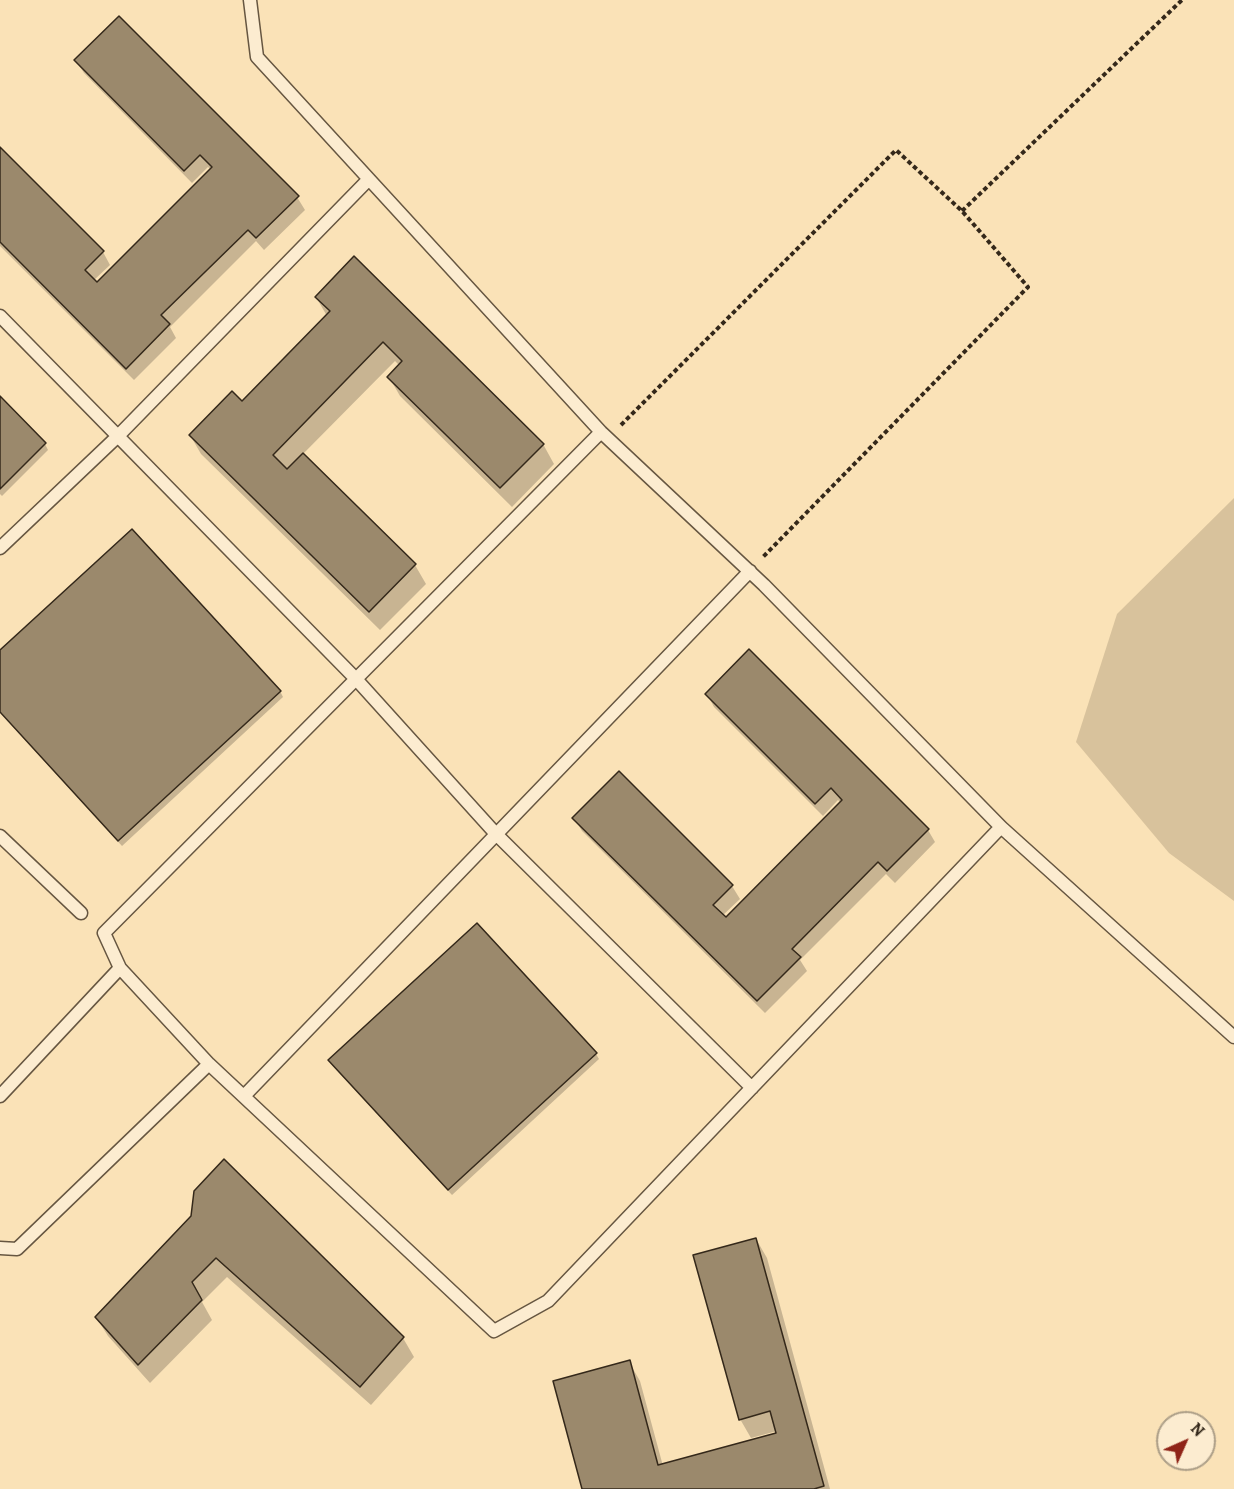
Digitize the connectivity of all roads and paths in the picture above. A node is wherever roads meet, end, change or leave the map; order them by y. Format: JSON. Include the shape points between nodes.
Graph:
{"nodes":[{"id":1,"x":250,"y":0,"type":"edge"},
{"id":2,"x":1182,"y":0,"type":"edge"},
{"id":3,"x":369,"y":180,"type":"junction"},
{"id":4,"x":962,"y":211,"type":"junction"},
{"id":5,"x":0,"y":316,"type":"edge"},
{"id":6,"x":604,"y":435,"type":"junction"},
{"id":7,"x":118,"y":436,"type":"junction"},
{"id":8,"x":0,"y":548,"type":"edge"},
{"id":9,"x":750,"y":571,"type":"joint"},
{"id":10,"x":356,"y":679,"type":"junction"},
{"id":11,"x":1001,"y":827,"type":"junction"},
{"id":12,"x":496,"y":834,"type":"junction"},
{"id":13,"x":0,"y":836,"type":"edge"},
{"id":14,"x":81,"y":913,"type":"dead end"},
{"id":15,"x":120,"y":968,"type":"junction"},
{"id":16,"x":1234,"y":1037,"type":"edge"},
{"id":17,"x":210,"y":1064,"type":"junction"},
{"id":18,"x":752,"y":1088,"type":"junction"},
{"id":19,"x":0,"y":1096,"type":"edge"},
{"id":20,"x":244,"y":1096,"type":"junction"},
{"id":21,"x":0,"y":1248,"type":"edge"}],
"edges":[{"from":1,"to":3,"type":"lane","via":[[257,57]]},
{"from":2,"to":4,"type":"path"},
{"from":3,"to":6,"type":"lane"},
{"from":3,"to":7,"type":"lane"},
{"from":4,"to":6,"type":"path","via":[[896,150]]},
{"from":4,"to":9,"type":"path","via":[[1028,287]]},
{"from":5,"to":7,"type":"lane"},
{"from":6,"to":10,"type":"lane"},
{"from":6,"to":11,"type":"lane","via":[[764,585]]},
{"from":7,"to":8,"type":"lane"},
{"from":7,"to":10,"type":"lane"},
{"from":9,"to":12,"type":"lane"},
{"from":10,"to":12,"type":"lane"},
{"from":10,"to":15,"type":"lane","via":[[104,933]]},
{"from":11,"to":16,"type":"lane"},
{"from":11,"to":18,"type":"lane"},
{"from":12,"to":18,"type":"lane"},
{"from":12,"to":20,"type":"lane"},
{"from":13,"to":14,"type":"lane"},
{"from":15,"to":17,"type":"lane"},
{"from":15,"to":19,"type":"lane"},
{"from":17,"to":20,"type":"lane"},
{"from":17,"to":21,"type":"lane","via":[[17,1249]]},
{"from":18,"to":20,"type":"lane","via":[[548,1301],[494,1331]]}]}
